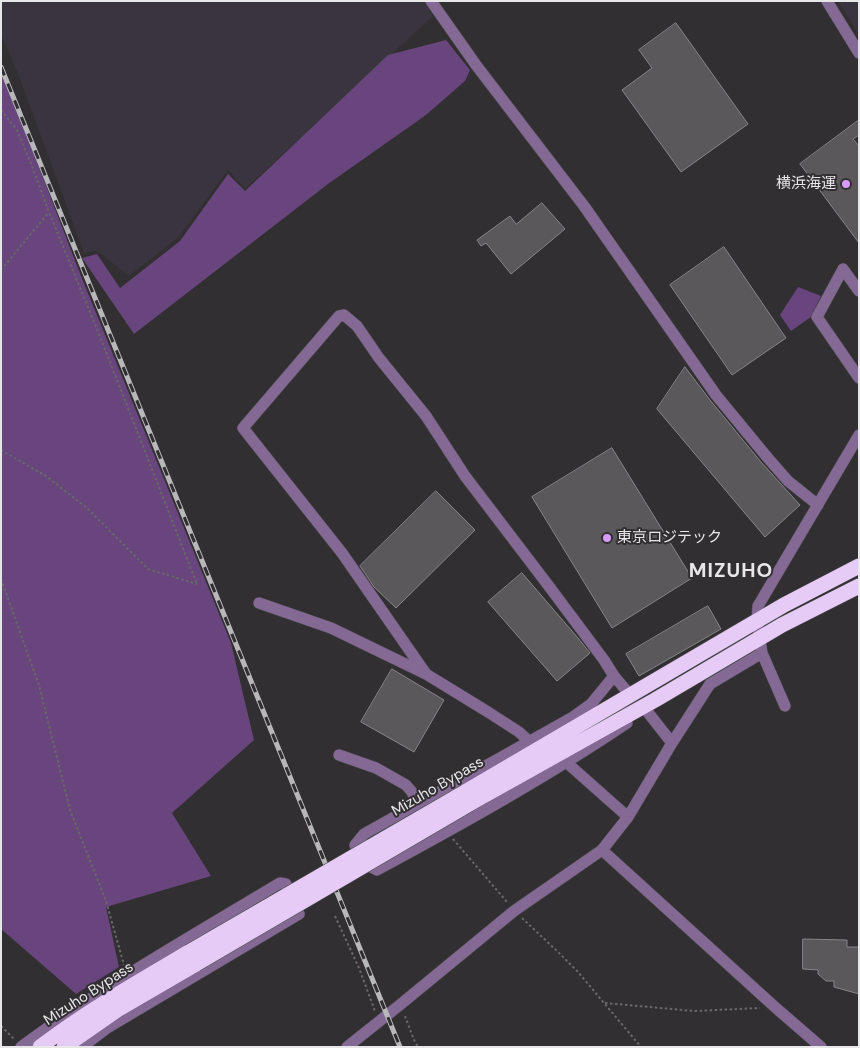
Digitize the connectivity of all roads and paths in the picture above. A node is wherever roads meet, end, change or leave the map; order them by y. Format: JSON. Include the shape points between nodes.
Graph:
{"nodes":[{"id":1,"x":431,"y":1,"type":"edge"},
{"id":2,"x":827,"y":1,"type":"edge"},
{"id":3,"x":859,"y":53,"type":"edge"},
{"id":4,"x":1,"y":110,"type":"edge"},
{"id":5,"x":49,"y":212,"type":"junction"},
{"id":6,"x":1,"y":270,"type":"edge"},
{"id":7,"x":859,"y":291,"type":"edge"},
{"id":8,"x":859,"y":378,"type":"edge"},
{"id":9,"x":859,"y":435,"type":"edge"},
{"id":10,"x":1,"y":450,"type":"edge"},
{"id":11,"x":818,"y":506,"type":"junction"},
{"id":12,"x":859,"y":566,"type":"edge"},
{"id":13,"x":1,"y":580,"type":"edge"},
{"id":14,"x":859,"y":586,"type":"edge"},
{"id":15,"x":259,"y":603,"type":"dead end"},
{"id":16,"x":757,"y":621,"type":"junction"},
{"id":17,"x":760,"y":646,"type":"junction"},
{"id":18,"x":426,"y":674,"type":"junction"},
{"id":19,"x":614,"y":676,"type":"junction"},
{"id":20,"x":630,"y":695,"type":"junction"},
{"id":21,"x":651,"y":705,"type":"junction"},
{"id":22,"x":785,"y":706,"type":"dead end"},
{"id":23,"x":530,"y":742,"type":"junction"},
{"id":24,"x":672,"y":743,"type":"junction"},
{"id":25,"x":339,"y":755,"type":"dead end"},
{"id":26,"x":566,"y":762,"type":"junction"},
{"id":27,"x":468,"y":798,"type":"junction"},
{"id":28,"x":417,"y":804,"type":"junction"},
{"id":29,"x":628,"y":818,"type":"junction"},
{"id":30,"x":447,"y":832,"type":"junction"},
{"id":31,"x":602,"y":850,"type":"junction"},
{"id":32,"x":514,"y":911,"type":"junction"},
{"id":33,"x":335,"y":916,"type":"dead end"},
{"id":34,"x":192,"y":958,"type":"junction"},
{"id":35,"x":127,"y":975,"type":"junction"},
{"id":36,"x":605,"y":1003,"type":"junction"},
{"id":37,"x":400,"y":1004,"type":"junction"},
{"id":38,"x":776,"y":1008,"type":"junction"},
{"id":39,"x":378,"y":1021,"type":"junction"},
{"id":40,"x":1,"y":1026,"type":"edge"},
{"id":41,"x":21,"y":1047,"type":"edge"},
{"id":42,"x":40,"y":1047,"type":"edge"},
{"id":43,"x":64,"y":1047,"type":"edge"},
{"id":44,"x":82,"y":1047,"type":"edge"},
{"id":45,"x":347,"y":1047,"type":"edge"},
{"id":46,"x":418,"y":1047,"type":"edge"},
{"id":47,"x":641,"y":1047,"type":"edge"},
{"id":48,"x":821,"y":1047,"type":"edge"}],
"edges":[{"from":1,"to":11,"type":"street","via":[[584,206],[716,395],[788,481]]},
{"from":2,"to":3,"type":"street"},
{"from":4,"to":5,"type":"path","via":[[17,130]]},
{"from":5,"to":6,"type":"path"},
{"from":5,"to":10,"type":"path","via":[[197,584],[148,569],[87,508],[46,476]]},
{"from":7,"to":8,"type":"street","via":[[843,268],[816,317]]},
{"from":9,"to":11,"type":"street"},
{"from":11,"to":16,"type":"street","via":[[758,606]]},
{"from":12,"to":16,"type":"highway","name":"Mizuho Bypass"},
{"from":13,"to":35,"type":"path","via":[[39,685],[70,810],[106,901]]},
{"from":14,"to":17,"type":"highway","name":"Mizuho Bypass","via":[[782,625]]},
{"from":15,"to":18,"type":"street","via":[[331,628]]},
{"from":16,"to":17,"type":"street"},
{"from":16,"to":20,"type":"highway","name":"Mizuho Bypass"},
{"from":17,"to":21,"type":"highway","name":"Mizuho Bypass"},
{"from":17,"to":22,"type":"street"},
{"from":17,"to":24,"type":"street","via":[[710,684]]},
{"from":18,"to":19,"type":"street","via":[[342,553],[243,428],[339,316],[344,315],[357,326],[426,416],[466,476]]},
{"from":18,"to":23,"type":"street"},
{"from":19,"to":20,"type":"street"},
{"from":19,"to":23,"type":"street","via":[[574,717]]},
{"from":20,"to":27,"type":"highway","name":"Mizuho Bypass"},
{"from":21,"to":24,"type":"street"},
{"from":21,"to":26,"type":"street"},
{"from":21,"to":27,"type":"highway","name":"Mizuho Bypass"},
{"from":23,"to":28,"type":"street"},
{"from":24,"to":29,"type":"street"},
{"from":25,"to":28,"type":"street","via":[[376,768],[406,785]]},
{"from":26,"to":29,"type":"street"},
{"from":26,"to":30,"type":"street"},
{"from":27,"to":34,"type":"highway","name":"Mizuho Bypass","bridge":true},
{"from":28,"to":30,"type":"street","via":[[364,834],[356,845],[363,862],[377,870]]},
{"from":29,"to":31,"type":"street"},
{"from":30,"to":32,"type":"path"},
{"from":31,"to":32,"type":"street"},
{"from":31,"to":38,"type":"street"},
{"from":32,"to":36,"type":"path"},
{"from":32,"to":37,"type":"street"},
{"from":33,"to":39,"type":"path","via":[[359,968]]},
{"from":34,"to":42,"type":"highway","name":"Mizuho Bypass","via":[[92,1011]]},
{"from":34,"to":43,"type":"highway","name":"Mizuho Bypass"},
{"from":35,"to":41,"type":"street","via":[[87,999]]},
{"from":35,"to":44,"type":"street","via":[[280,883],[286,884],[299,914],[107,1028]]},
{"from":36,"to":38,"type":"path","via":[[694,1011]]},
{"from":36,"to":47,"type":"path"},
{"from":37,"to":39,"type":"street"},
{"from":37,"to":46,"type":"path"},
{"from":38,"to":48,"type":"street"},
{"from":39,"to":45,"type":"street"},
{"from":40,"to":41,"type":"path"}]}
